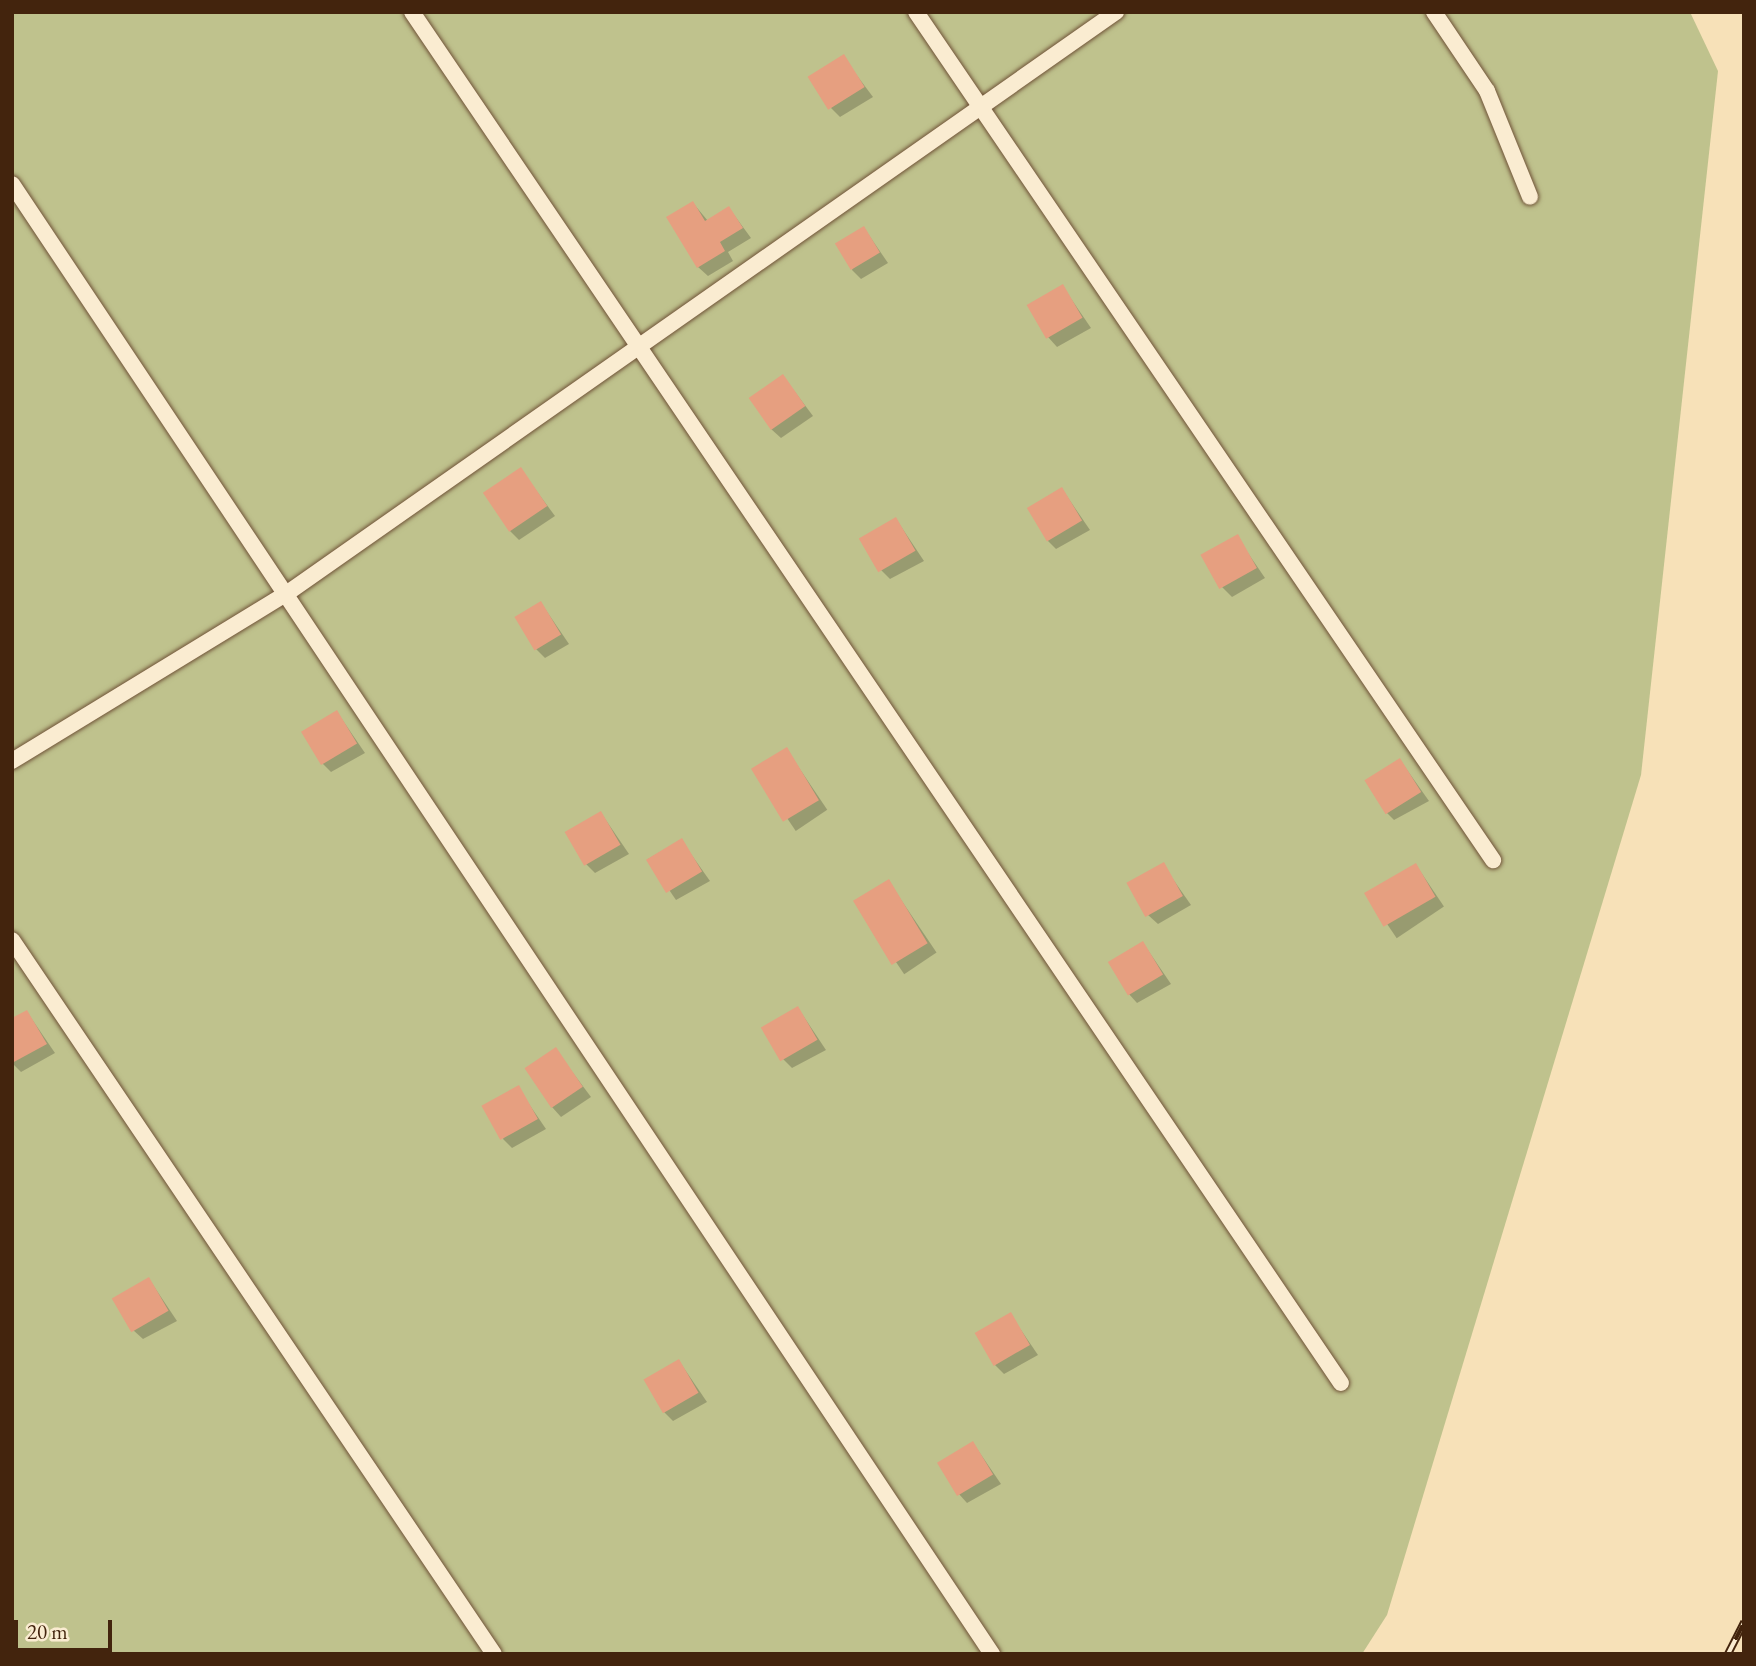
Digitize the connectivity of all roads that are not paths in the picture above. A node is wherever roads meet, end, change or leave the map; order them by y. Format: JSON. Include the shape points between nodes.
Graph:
{"nodes":[{"id":1,"x":412,"y":12,"type":"edge"},
{"id":2,"x":916,"y":12,"type":"edge"},
{"id":3,"x":1116,"y":12,"type":"edge"},
{"id":4,"x":1434,"y":12,"type":"edge"},
{"id":5,"x":981,"y":107,"type":"junction"},
{"id":6,"x":12,"y":184,"type":"edge"},
{"id":7,"x":1530,"y":197,"type":"dead end"},
{"id":8,"x":635,"y":346,"type":"junction"},
{"id":9,"x":286,"y":594,"type":"junction"},
{"id":10,"x":12,"y":761,"type":"edge"},
{"id":11,"x":1493,"y":860,"type":"dead end"},
{"id":12,"x":12,"y":940,"type":"edge"},
{"id":13,"x":1341,"y":1383,"type":"dead end"},
{"id":14,"x":494,"y":1654,"type":"edge"},
{"id":15,"x":992,"y":1654,"type":"edge"}],
"edges":[{"from":1,"to":8,"type":"lane"},
{"from":2,"to":5,"type":"lane"},
{"from":3,"to":5,"type":"lane"},
{"from":4,"to":7,"type":"lane","via":[[1487,91]]},
{"from":5,"to":8,"type":"lane"},
{"from":5,"to":11,"type":"lane"},
{"from":6,"to":9,"type":"lane"},
{"from":8,"to":9,"type":"lane"},
{"from":8,"to":13,"type":"lane"},
{"from":9,"to":10,"type":"lane"},
{"from":9,"to":15,"type":"lane"},
{"from":12,"to":14,"type":"lane"}]}
